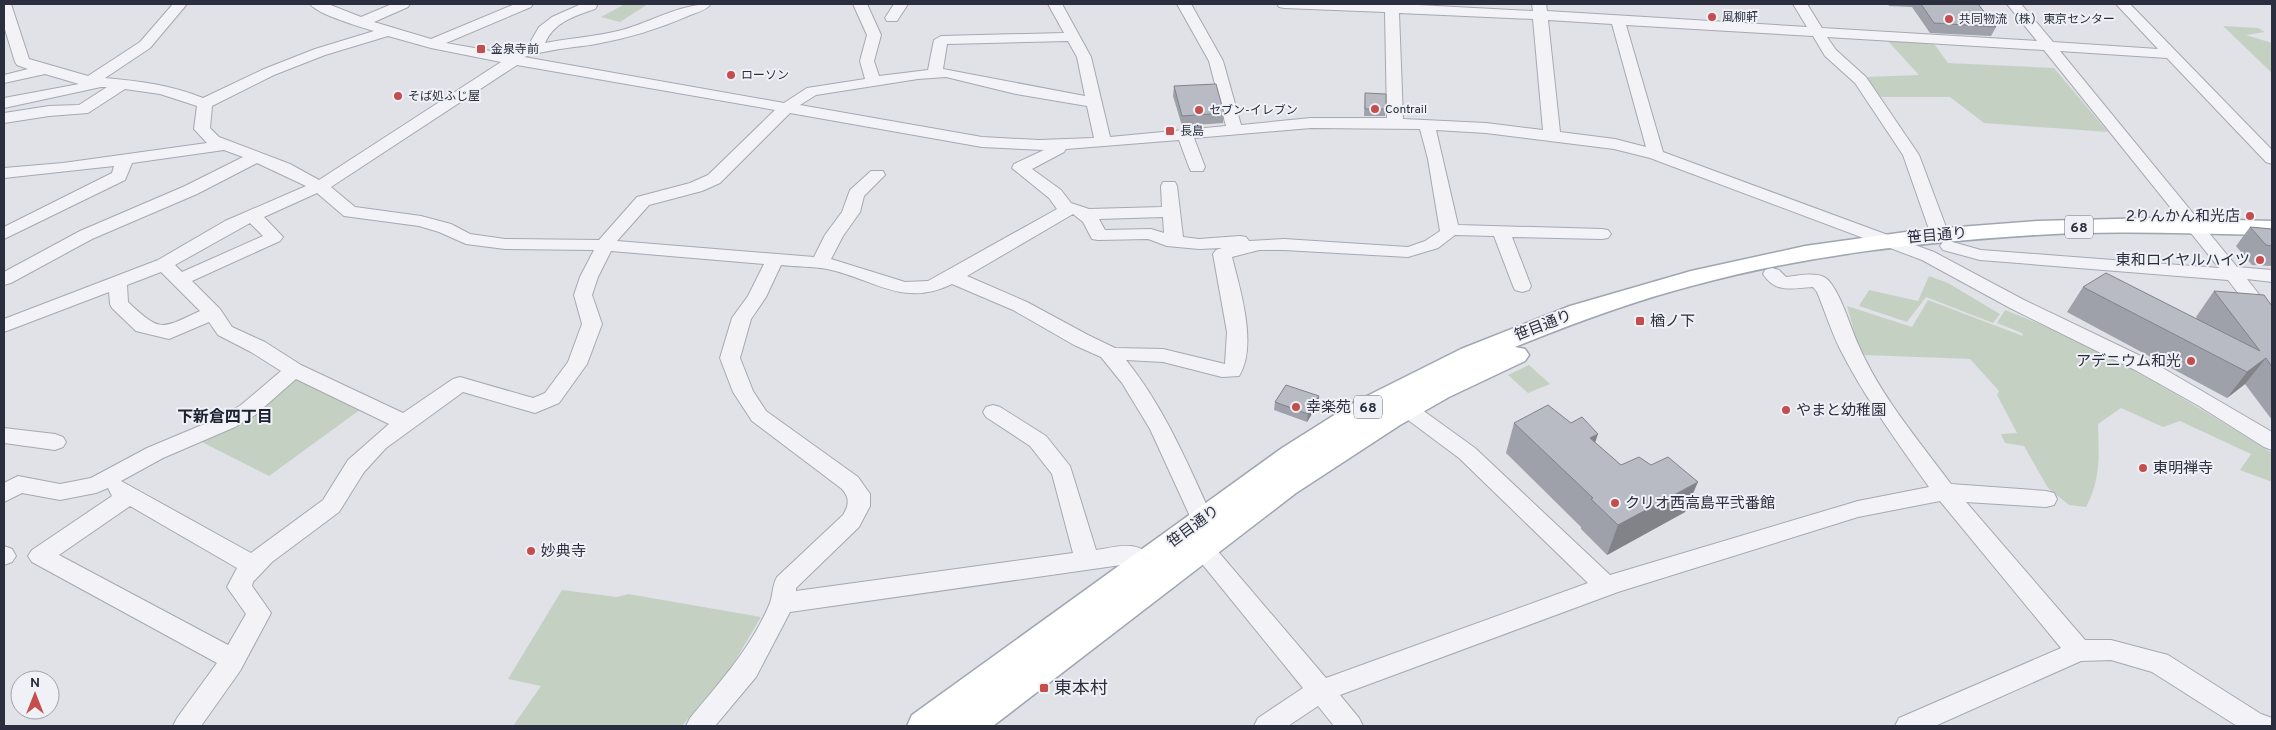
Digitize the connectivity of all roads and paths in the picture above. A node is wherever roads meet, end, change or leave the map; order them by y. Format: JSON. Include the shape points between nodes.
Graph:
{"nodes":[{"id":1,"x":4,"y":4,"type":"edge"},
{"id":2,"x":180,"y":4,"type":"edge"},
{"id":3,"x":317,"y":4,"type":"edge"},
{"id":4,"x":403,"y":4,"type":"edge"},
{"id":5,"x":526,"y":4,"type":"edge"},
{"id":6,"x":585,"y":4,"type":"edge"},
{"id":7,"x":704,"y":4,"type":"edge"},
{"id":8,"x":860,"y":4,"type":"edge"},
{"id":9,"x":900,"y":4,"type":"edge"},
{"id":10,"x":1055,"y":4,"type":"edge"},
{"id":11,"x":1184,"y":4,"type":"edge"},
{"id":12,"x":1284,"y":4,"type":"edge"},
{"id":13,"x":1800,"y":4,"type":"edge"},
{"id":14,"x":2014,"y":4,"type":"edge"},
{"id":15,"x":2123,"y":4,"type":"edge"},
{"id":16,"x":1392,"y":6,"type":"edge"},
{"id":17,"x":1540,"y":10,"type":"edge"},
{"id":18,"x":892,"y":18,"type":"dead end"},
{"id":19,"x":1618,"y":20,"type":"junction"},
{"id":20,"x":362,"y":22,"type":"junction"},
{"id":21,"x":390,"y":31,"type":"junction"},
{"id":22,"x":1816,"y":33,"type":"junction"},
{"id":23,"x":1074,"y":37,"type":"junction"},
{"id":24,"x":431,"y":44,"type":"junction"},
{"id":25,"x":2049,"y":47,"type":"junction"},
{"id":26,"x":10,"y":48,"type":"edge"},
{"id":27,"x":535,"y":48,"type":"junction"},
{"id":28,"x":2172,"y":54,"type":"junction"},
{"id":29,"x":511,"y":60,"type":"junction"},
{"id":30,"x":45,"y":70,"type":"junction"},
{"id":31,"x":935,"y":73,"type":"junction"},
{"id":32,"x":4,"y":79,"type":"edge"},
{"id":33,"x":91,"y":81,"type":"junction"},
{"id":34,"x":873,"y":82,"type":"junction"},
{"id":35,"x":116,"y":83,"type":"junction"},
{"id":36,"x":4,"y":103,"type":"edge"},
{"id":37,"x":1094,"y":103,"type":"junction"},
{"id":38,"x":204,"y":104,"type":"junction"},
{"id":39,"x":786,"y":108,"type":"junction"},
{"id":40,"x":4,"y":118,"type":"edge"},
{"id":41,"x":1395,"y":123,"type":"junction"},
{"id":42,"x":1427,"y":124,"type":"junction"},
{"id":43,"x":1235,"y":130,"type":"junction"},
{"id":44,"x":1185,"y":135,"type":"junction"},
{"id":45,"x":1552,"y":137,"type":"junction"},
{"id":46,"x":1103,"y":142,"type":"junction"},
{"id":47,"x":226,"y":145,"type":"junction"},
{"id":48,"x":1059,"y":145,"type":"junction"},
{"id":49,"x":1656,"y":155,"type":"junction"},
{"id":50,"x":256,"y":157,"type":"junction"},
{"id":51,"x":125,"y":159,"type":"junction"},
{"id":52,"x":2272,"y":159,"type":"edge"},
{"id":53,"x":1196,"y":167,"type":"dead end"},
{"id":54,"x":4,"y":173,"type":"edge"},
{"id":55,"x":877,"y":175,"type":"dead end"},
{"id":56,"x":319,"y":186,"type":"junction"},
{"id":57,"x":1169,"y":186,"type":"dead end"},
{"id":58,"x":1066,"y":208,"type":"junction"},
{"id":59,"x":1171,"y":212,"type":"junction"},
{"id":60,"x":1087,"y":214,"type":"junction"},
{"id":61,"x":252,"y":215,"type":"junction"},
{"id":62,"x":2272,"y":228,"type":"edge"},
{"id":63,"x":1450,"y":230,"type":"junction"},
{"id":64,"x":1501,"y":231,"type":"junction"},
{"id":65,"x":2199,"y":232,"type":"junction"},
{"id":66,"x":4,"y":234,"type":"edge"},
{"id":67,"x":1602,"y":234,"type":"dead end"},
{"id":68,"x":1886,"y":240,"type":"junction"},
{"id":69,"x":2272,"y":240,"type":"edge"},
{"id":70,"x":1174,"y":241,"type":"junction"},
{"id":71,"x":1944,"y":241,"type":"junction"},
{"id":72,"x":606,"y":245,"type":"junction"},
{"id":73,"x":1324,"y":247,"type":"junction"},
{"id":74,"x":1912,"y":250,"type":"junction"},
{"id":75,"x":775,"y":260,"type":"junction"},
{"id":76,"x":820,"y":263,"type":"junction"},
{"id":77,"x":164,"y":264,"type":"junction"},
{"id":78,"x":1772,"y":274,"type":"junction"},
{"id":79,"x":2232,"y":274,"type":"junction"},
{"id":80,"x":2272,"y":276,"type":"edge"},
{"id":81,"x":952,"y":277,"type":"junction"},
{"id":82,"x":4,"y":279,"type":"edge"},
{"id":83,"x":179,"y":280,"type":"junction"},
{"id":84,"x":118,"y":282,"type":"junction"},
{"id":85,"x":1522,"y":286,"type":"dead end"},
{"id":86,"x":212,"y":313,"type":"junction"},
{"id":87,"x":2272,"y":324,"type":"edge"},
{"id":88,"x":4,"y":326,"type":"edge"},
{"id":89,"x":1110,"y":355,"type":"junction"},
{"id":90,"x":294,"y":370,"type":"junction"},
{"id":91,"x":1407,"y":409,"type":"junction"},
{"id":92,"x":993,"y":412,"type":"dead end"},
{"id":93,"x":406,"y":423,"type":"junction"},
{"id":94,"x":4,"y":435,"type":"edge"},
{"id":95,"x":55,"y":442,"type":"dead end"},
{"id":96,"x":2272,"y":442,"type":"edge"},
{"id":97,"x":104,"y":480,"type":"junction"},
{"id":98,"x":1945,"y":492,"type":"junction"},
{"id":99,"x":4,"y":494,"type":"edge"},
{"id":100,"x":130,"y":495,"type":"junction"},
{"id":101,"x":2046,"y":499,"type":"dead end"},
{"id":102,"x":1202,"y":519,"type":"junction"},
{"id":103,"x":1202,"y":548,"type":"junction"},
{"id":104,"x":1087,"y":561,"type":"junction"},
{"id":105,"x":1142,"y":562,"type":"junction"},
{"id":106,"x":252,"y":565,"type":"junction"},
{"id":107,"x":1606,"y":586,"type":"junction"},
{"id":108,"x":782,"y":603,"type":"junction"},
{"id":109,"x":2079,"y":650,"type":"junction"},
{"id":110,"x":234,"y":657,"type":"junction"},
{"id":111,"x":1320,"y":691,"type":"junction"},
{"id":112,"x":186,"y":726,"type":"edge"},
{"id":113,"x":699,"y":726,"type":"edge"},
{"id":114,"x":924,"y":726,"type":"edge"},
{"id":115,"x":967,"y":726,"type":"edge"},
{"id":116,"x":1267,"y":726,"type":"edge"},
{"id":117,"x":1350,"y":726,"type":"edge"},
{"id":118,"x":1908,"y":726,"type":"edge"},
{"id":119,"x":2263,"y":726,"type":"edge"}],
"edges":[{"from":1,"to":26,"type":"street"},
{"from":2,"to":33,"type":"street","via":[[145,46]]},
{"from":3,"to":20,"type":"street"},
{"from":4,"to":20,"type":"street"},
{"from":5,"to":24,"type":"street"},
{"from":6,"to":27,"type":"street","via":[[590,6],[546,27]]},
{"from":7,"to":27,"type":"street","via":[[627,34]]},
{"from":8,"to":34,"type":"street","via":[[874,34],[867,61]]},
{"from":9,"to":18,"type":"street"},
{"from":10,"to":23,"type":"street"},
{"from":11,"to":43,"type":"street","via":[[1216,61]]},
{"from":12,"to":16,"type":"street"},
{"from":13,"to":22,"type":"street"},
{"from":14,"to":25,"type":"street"},
{"from":15,"to":28,"type":"street"},
{"from":16,"to":17,"type":"street"},
{"from":16,"to":41,"type":"street"},
{"from":17,"to":19,"type":"street"},
{"from":17,"to":45,"type":"street"},
{"from":19,"to":22,"type":"street"},
{"from":19,"to":49,"type":"street"},
{"from":20,"to":21,"type":"street"},
{"from":21,"to":24,"type":"street"},
{"from":21,"to":38,"type":"street","via":[[320,52],[269,72]]},
{"from":22,"to":25,"type":"street"},
{"from":22,"to":71,"type":"street","via":[[1830,54],[1861,80],[1911,155]]},
{"from":23,"to":31,"type":"street","via":[[941,40]]},
{"from":23,"to":37,"type":"street","via":[[1084,57]]},
{"from":24,"to":29,"type":"street"},
{"from":25,"to":28,"type":"street"},
{"from":25,"to":65,"type":"street"},
{"from":26,"to":30,"type":"street","via":[[22,62]]},
{"from":27,"to":29,"type":"street"},
{"from":28,"to":52,"type":"street"},
{"from":29,"to":39,"type":"street"},
{"from":29,"to":56,"type":"street","via":[[428,118]]},
{"from":30,"to":32,"type":"street"},
{"from":30,"to":33,"type":"street"},
{"from":31,"to":34,"type":"street"},
{"from":31,"to":37,"type":"street"},
{"from":33,"to":35,"type":"street"},
{"from":34,"to":39,"type":"street","via":[[812,91]]},
{"from":35,"to":36,"type":"street"},
{"from":35,"to":38,"type":"street","via":[[162,89]]},
{"from":35,"to":40,"type":"street","via":[[83,110]]},
{"from":37,"to":46,"type":"street"},
{"from":38,"to":47,"type":"street","via":[[202,129],[213,140]]},
{"from":39,"to":48,"type":"street","via":[[982,142]]},
{"from":39,"to":72,"type":"street","via":[[714,179],[643,201]]},
{"from":41,"to":42,"type":"street"},
{"from":41,"to":43,"type":"street","via":[[1311,123]]},
{"from":42,"to":45,"type":"street"},
{"from":42,"to":63,"type":"street"},
{"from":43,"to":44,"type":"street"},
{"from":44,"to":46,"type":"street"},
{"from":44,"to":53,"type":"street"},
{"from":45,"to":49,"type":"street","via":[[1615,144]]},
{"from":46,"to":48,"type":"street"},
{"from":47,"to":50,"type":"street"},
{"from":47,"to":51,"type":"street"},
{"from":48,"to":58,"type":"street","via":[[1058,149],[1020,168],[1055,194]]},
{"from":49,"to":68,"type":"street"},
{"from":50,"to":56,"type":"street"},
{"from":50,"to":82,"type":"street","via":[[191,190],[86,235]]},
{"from":51,"to":54,"type":"street"},
{"from":51,"to":66,"type":"street","via":[[120,176]]},
{"from":55,"to":76,"type":"street","via":[[856,194],[851,212],[834,235]]},
{"from":56,"to":61,"type":"street"},
{"from":56,"to":72,"type":"street","via":[[350,212],[421,221],[466,238],[505,244]]},
{"from":57,"to":59,"type":"street"},
{"from":58,"to":60,"type":"street"},
{"from":58,"to":81,"type":"street","via":[[1066,211]]},
{"from":59,"to":60,"type":"street"},
{"from":59,"to":70,"type":"street"},
{"from":60,"to":70,"type":"street","via":[[1092,218],[1098,235],[1151,234]]},
{"from":61,"to":77,"type":"street"},
{"from":61,"to":83,"type":"street","via":[[274,237]]},
{"from":62,"to":65,"type":"main road","name":"笹目通り","number":"68"},
{"from":63,"to":64,"type":"street"},
{"from":63,"to":73,"type":"street","via":[[1447,236],[1408,252]]},
{"from":64,"to":67,"type":"street"},
{"from":64,"to":85,"type":"street"},
{"from":65,"to":69,"type":"main road","name":"笹目通り","number":"68"},
{"from":65,"to":71,"type":"main road","name":"笹目通り","number":"68","via":[[2079,239]]},
{"from":65,"to":79,"type":"street"},
{"from":68,"to":71,"type":"main road","name":"笹目通り","number":"68"},
{"from":68,"to":74,"type":"street"},
{"from":68,"to":102,"type":"main road","name":"笹目通り","number":"68","via":[[1806,252],[1694,276],[1602,303],[1528,330],[1446,367],[1364,410],[1269,470]]},
{"from":70,"to":73,"type":"street","via":[[1199,244],[1299,241]]},
{"from":71,"to":74,"type":"main road","name":"笹目通り","number":"68"},
{"from":71,"to":79,"type":"street","via":[[1980,255]]},
{"from":72,"to":75,"type":"street"},
{"from":72,"to":93,"type":"street","via":[[583,295],[592,324],[576,364],[552,398],[534,406],[460,384]]},
{"from":73,"to":89,"type":"street","via":[[1275,245],[1231,249],[1222,254],[1237,331],[1236,366],[1232,371],[1219,371],[1153,354],[1130,352]]},
{"from":74,"to":78,"type":"main road","name":"笹目通り","number":"68"},
{"from":74,"to":96,"type":"street","via":[[2142,364]]},
{"from":75,"to":76,"type":"street"},
{"from":75,"to":108,"type":"street","via":[[757,297],[742,318],[730,358],[743,392],[759,416],[850,483],[859,494],[851,521],[785,584]]},
{"from":76,"to":81,"type":"street","via":[[904,288],[930,287]]},
{"from":77,"to":83,"type":"street"},
{"from":77,"to":84,"type":"street"},
{"from":78,"to":91,"type":"main road","name":"笹目通り","number":"68","via":[[1688,293],[1598,322],[1492,365]]},
{"from":78,"to":98,"type":"street","via":[[1781,283],[1818,281],[1826,291],[1849,347],[1869,383]]},
{"from":79,"to":80,"type":"street"},
{"from":79,"to":87,"type":"street"},
{"from":81,"to":89,"type":"street","via":[[1020,306]]},
{"from":83,"to":86,"type":"street"},
{"from":84,"to":86,"type":"street","via":[[119,304],[143,327],[169,334]]},
{"from":84,"to":88,"type":"street"},
{"from":86,"to":90,"type":"street","via":[[225,331]]},
{"from":89,"to":102,"type":"street","via":[[1129,378],[1160,428]]},
{"from":90,"to":93,"type":"street"},
{"from":90,"to":97,"type":"street","via":[[241,414]]},
{"from":91,"to":103,"type":"main road","name":"笹目通り","number":"68","via":[[1286,485]]},
{"from":91,"to":107,"type":"street","via":[[1467,453]]},
{"from":92,"to":104,"type":"street","via":[[1038,441],[1062,472]]},
{"from":93,"to":106,"type":"street","via":[[356,466],[328,509]]},
{"from":94,"to":95,"type":"street"},
{"from":97,"to":99,"type":"street","via":[[96,485],[60,492],[18,484]]},
{"from":97,"to":100,"type":"street"},
{"from":98,"to":101,"type":"street"},
{"from":98,"to":107,"type":"street","via":[[1858,509]]},
{"from":98,"to":109,"type":"street"},
{"from":100,"to":106,"type":"street"},
{"from":100,"to":110,"type":"street","via":[[40,556],[218,653]]},
{"from":102,"to":105,"type":"main road","name":"笹目通り","number":"68"},
{"from":103,"to":111,"type":"street"},
{"from":103,"to":115,"type":"main road","name":"笹目通り","number":"68"},
{"from":104,"to":105,"type":"street","via":[[1132,554]]},
{"from":104,"to":108,"type":"street"},
{"from":105,"to":114,"type":"main road","name":"笹目通り","number":"68"},
{"from":106,"to":110,"type":"street","via":[[239,587],[259,613]]},
{"from":107,"to":111,"type":"street"},
{"from":108,"to":113,"type":"street","via":[[747,669]]},
{"from":109,"to":118,"type":"street"},
{"from":109,"to":119,"type":"street","via":[[2111,650],[2158,663]]},
{"from":110,"to":112,"type":"street"},
{"from":111,"to":116,"type":"street"},
{"from":111,"to":117,"type":"street"}]}
